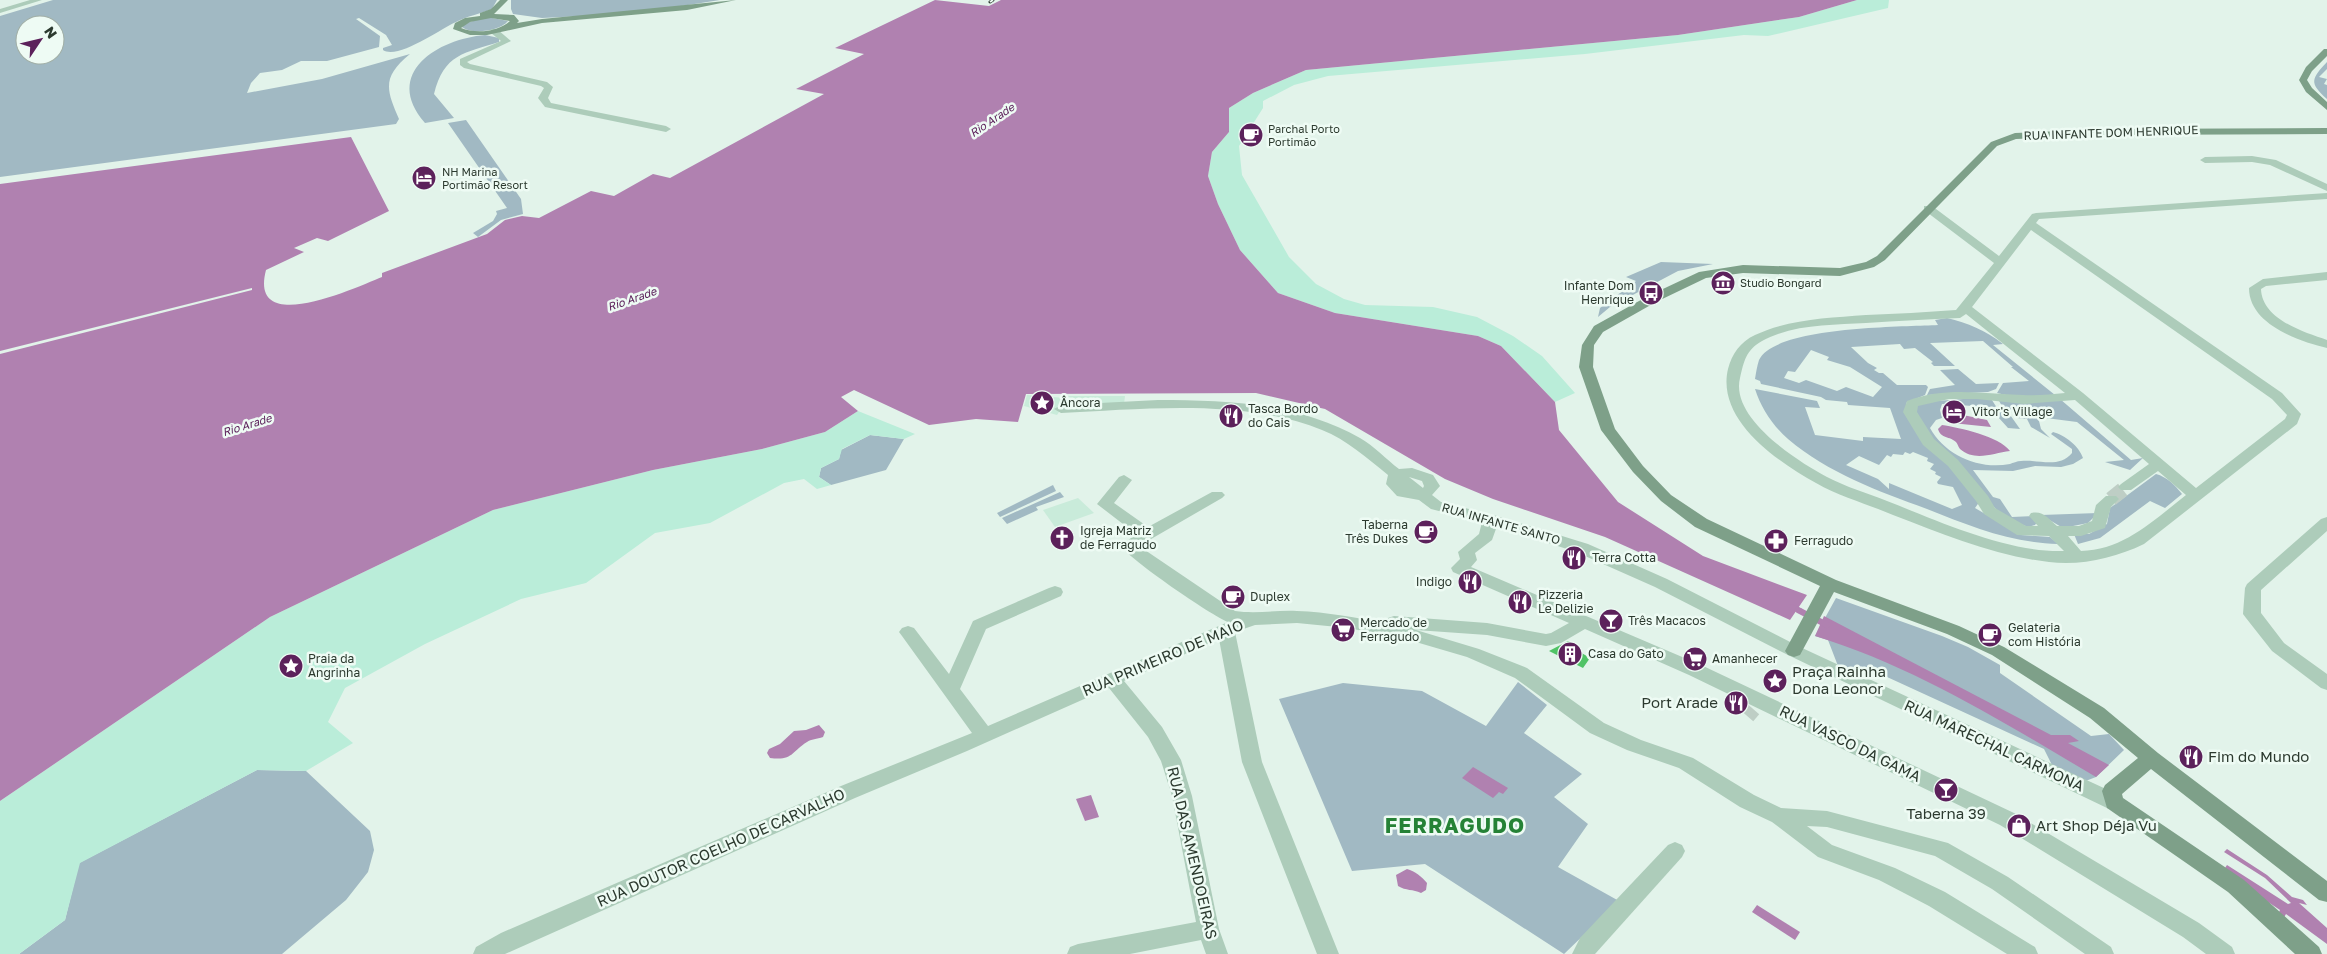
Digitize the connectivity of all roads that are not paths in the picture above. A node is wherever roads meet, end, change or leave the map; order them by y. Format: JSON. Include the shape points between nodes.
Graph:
{"nodes":[{"id":1,"x":38,"y":0,"type":"edge"},
{"id":2,"x":732,"y":0,"type":"edge"},
{"id":3,"x":0,"y":12,"type":"edge"},
{"id":4,"x":509,"y":17,"type":"junction"},
{"id":5,"x":473,"y":18,"type":"junction"},
{"id":6,"x":575,"y":19,"type":"junction"},
{"id":7,"x":505,"y":28,"type":"junction"},
{"id":8,"x":494,"y":31,"type":"junction"},
{"id":9,"x":518,"y":37,"type":"dead end"},
{"id":10,"x":507,"y":41,"type":"junction"},
{"id":11,"x":2327,"y":51,"type":"edge"},
{"id":12,"x":2315,"y":95,"type":"junction"},
{"id":13,"x":2327,"y":102,"type":"edge"},
{"id":14,"x":2327,"y":107,"type":"edge"},
{"id":15,"x":2327,"y":122,"type":"edge"},
{"id":16,"x":666,"y":129,"type":"dead end"},
{"id":17,"x":2263,"y":130,"type":"junction"},
{"id":18,"x":2327,"y":131,"type":"edge"},
{"id":19,"x":2205,"y":160,"type":"dead end"},
{"id":20,"x":2327,"y":188,"type":"edge"},
{"id":21,"x":2327,"y":196,"type":"edge"},
{"id":22,"x":1928,"y":208,"type":"junction"},
{"id":23,"x":2030,"y":224,"type":"junction"},
{"id":24,"x":1999,"y":261,"type":"junction"},
{"id":25,"x":2327,"y":276,"type":"edge"},
{"id":26,"x":1966,"y":308,"type":"junction"},
{"id":27,"x":2327,"y":344,"type":"edge"},
{"id":28,"x":2078,"y":396,"type":"junction"},
{"id":29,"x":1061,"y":409,"type":"dead end"},
{"id":30,"x":2159,"y":464,"type":"junction"},
{"id":31,"x":1124,"y":480,"type":"dead end"},
{"id":32,"x":2126,"y":487,"type":"tunnel mouth"},
{"id":33,"x":1217,"y":495,"type":"dead end"},
{"id":34,"x":2195,"y":495,"type":"junction"},
{"id":35,"x":2110,"y":499,"type":"tunnel mouth"},
{"id":36,"x":2037,"y":516,"type":"dead end"},
{"id":37,"x":1491,"y":519,"type":"junction"},
{"id":38,"x":2327,"y":522,"type":"edge"},
{"id":39,"x":2052,"y":532,"type":"junction"},
{"id":40,"x":1147,"y":534,"type":"junction"},
{"id":41,"x":2076,"y":556,"type":"junction"},
{"id":42,"x":1830,"y":584,"type":"junction"},
{"id":43,"x":1055,"y":592,"type":"dead end"},
{"id":44,"x":1298,"y":617,"type":"junction"},
{"id":45,"x":1254,"y":619,"type":"junction"},
{"id":46,"x":1582,"y":623,"type":"junction"},
{"id":47,"x":1226,"y":629,"type":"junction"},
{"id":48,"x":908,"y":632,"type":"dead end"},
{"id":49,"x":1798,"y":645,"type":"junction"},
{"id":50,"x":1113,"y":680,"type":"junction"},
{"id":51,"x":2327,"y":683,"type":"edge"},
{"id":52,"x":950,"y":690,"type":"junction"},
{"id":53,"x":984,"y":736,"type":"junction"},
{"id":54,"x":960,"y":746,"type":"joint"},
{"id":55,"x":2151,"y":758,"type":"junction"},
{"id":56,"x":2113,"y":797,"type":"junction"},
{"id":57,"x":1779,"y":816,"type":"junction"},
{"id":58,"x":1675,"y":851,"type":"dead end"},
{"id":59,"x":2327,"y":893,"type":"edge"},
{"id":60,"x":1208,"y":929,"type":"junction"},
{"id":61,"x":1089,"y":953,"type":"edge"},
{"id":62,"x":484,"y":954,"type":"edge"},
{"id":63,"x":1217,"y":954,"type":"edge"},
{"id":64,"x":1328,"y":954,"type":"edge"},
{"id":65,"x":1583,"y":954,"type":"edge"},
{"id":66,"x":2027,"y":954,"type":"edge"},
{"id":67,"x":2103,"y":954,"type":"edge"},
{"id":68,"x":2224,"y":954,"type":"edge"},
{"id":69,"x":2311,"y":954,"type":"edge"}],
"edges":[{"from":1,"to":3,"type":"street"},
{"from":2,"to":6,"type":"street"},
{"from":4,"to":5,"type":"street"},
{"from":4,"to":5,"type":"street","via":[[504,0],[494,10]]},
{"from":4,"to":6,"type":"street"},
{"from":4,"to":7,"type":"street","via":[[515,21]]},
{"from":5,"to":8,"type":"street","via":[[460,23],[457,29],[470,33]]},
{"from":6,"to":7,"type":"street"},
{"from":7,"to":8,"type":"street"},
{"from":8,"to":10,"type":"street"},
{"from":9,"to":10,"type":"street"},
{"from":10,"to":16,"type":"street","via":[[463,61],[467,66],[549,87],[543,98],[548,105]]},
{"from":11,"to":12,"type":"street","via":[[2305,72],[2302,80],[2304,87]]},
{"from":12,"to":13,"type":"street"},
{"from":12,"to":14,"type":"street"},
{"from":15,"to":17,"type":"street","via":[[2306,128]]},
{"from":17,"to":18,"type":"street"},
{"from":17,"to":22,"type":"street","name":"RUA INFANTE DOM HENRIQUE","via":[[2015,136],[1994,144]]},
{"from":19,"to":20,"type":"street","via":[[2260,160]]},
{"from":21,"to":23,"type":"street","via":[[2036,216]]},
{"from":22,"to":24,"type":"street"},
{"from":22,"to":42,"type":"street","name":"RUA INFANTE DOM HENRIQUE","via":[[1881,258],[1870,265],[1840,272],[1743,269],[1703,275],[1598,329],[1588,345],[1586,367],[1608,430],[1666,498],[1701,523]]},
{"from":23,"to":24,"type":"street"},
{"from":23,"to":34,"type":"street","via":[[2277,396],[2294,414],[2292,421]]},
{"from":24,"to":26,"type":"street"},
{"from":25,"to":27,"type":"street","via":[[2263,283],[2254,288],[2253,296],[2258,307],[2272,319]]},
{"from":26,"to":28,"type":"street"},
{"from":26,"to":41,"type":"street","via":[[1960,314],[1814,322],[1783,328],[1758,338],[1738,357],[1732,382],[1736,403],[1748,424],[1786,458],[1823,482],[1983,541],[2050,557]]},
{"from":28,"to":30,"type":"street"},
{"from":28,"to":39,"type":"street","via":[[2017,399],[1988,394],[1925,398],[1912,404],[1910,412],[1928,442],[1953,463],[1989,511],[2023,530]]},
{"from":29,"to":37,"type":"street","name":"RUA INFANTE SANTO","via":[[1211,404],[1288,414],[1327,427],[1356,442],[1436,506]]},
{"from":30,"to":32,"type":"street"},
{"from":30,"to":34,"type":"street"},
{"from":31,"to":40,"type":"street","via":[[1105,504]]},
{"from":33,"to":40,"type":"street"},
{"from":34,"to":41,"type":"street","via":[[2138,540],[2115,551]]},
{"from":35,"to":39,"type":"street","via":[[2098,524],[2081,531]]},
{"from":36,"to":39,"type":"street"},
{"from":37,"to":46,"type":"street","name":"RUA VASCO DA GAMA","via":[[1486,536],[1466,552],[1468,560],[1459,568]]},
{"from":37,"to":49,"type":"street","name":"RUA INFANTE SANTO","via":[[1582,548]]},
{"from":38,"to":51,"type":"street","via":[[2253,588],[2251,604],[2252,614],[2278,647]]},
{"from":39,"to":41,"type":"street"},
{"from":40,"to":45,"type":"street","via":[[1130,546],[1144,559],[1230,616]]},
{"from":42,"to":49,"type":"street"},
{"from":42,"to":55,"type":"street","name":"RUA INFANTE DOM HENRIQUE","via":[[1953,630],[1998,651],[2097,713]]},
{"from":43,"to":52,"type":"street","via":[[978,625]]},
{"from":44,"to":45,"type":"street","name":"RUA PRIMEIRO DE MAIO"},
{"from":44,"to":46,"type":"street","via":[[1344,613],[1404,624],[1487,629],[1546,640],[1555,639]]},
{"from":44,"to":57,"type":"street","name":"RUA PRIMEIRO DE MAIO","via":[[1348,622],[1410,634],[1473,653],[1521,673],[1597,728],[1686,763],[1747,802]]},
{"from":45,"to":47,"type":"street","name":"RUA PRIMEIRO DE MAIO"},
{"from":46,"to":68,"type":"street","name":"RUA VASCO DA GAMA","via":[[1695,670],[2007,819],[2191,930]]},
{"from":47,"to":50,"type":"street","name":"RUA PRIMEIRO DE MAIO"},
{"from":47,"to":64,"type":"street","via":[[1252,762]]},
{"from":48,"to":52,"type":"street"},
{"from":49,"to":56,"type":"street","name":"RUA MARECHAL CARMONA"},
{"from":50,"to":53,"type":"street","name":"RUA PRIMEIRO DE MAIO"},
{"from":50,"to":60,"type":"street","name":"RUA DAS AMENDOEIRAS","via":[[1155,732],[1171,760],[1182,796]]},
{"from":52,"to":53,"type":"street"},
{"from":53,"to":54,"type":"street","name":"RUA PRIMEIRO DE MAIO"},
{"from":54,"to":62,"type":"street","name":"RUA DOUTOR COELHO DE CARVALHO","via":[[509,940]]},
{"from":55,"to":56,"type":"street"},
{"from":55,"to":59,"type":"street","name":"RUA INFANTE DOM HENRIQUE"},
{"from":56,"to":69,"type":"street","name":"RUA MARECHAL CARMONA","via":[[2236,886]]},
{"from":57,"to":66,"type":"street","via":[[1825,851],[1887,874],[1937,899]]},
{"from":57,"to":67,"type":"street","name":"RUA PRIMEIRO DE MAIO","via":[[1827,819],[1941,849],[2000,883]]},
{"from":58,"to":65,"type":"street"},
{"from":60,"to":61,"type":"street"},
{"from":60,"to":63,"type":"street","name":"RUA DAS AMENDOEIRAS"}]}
